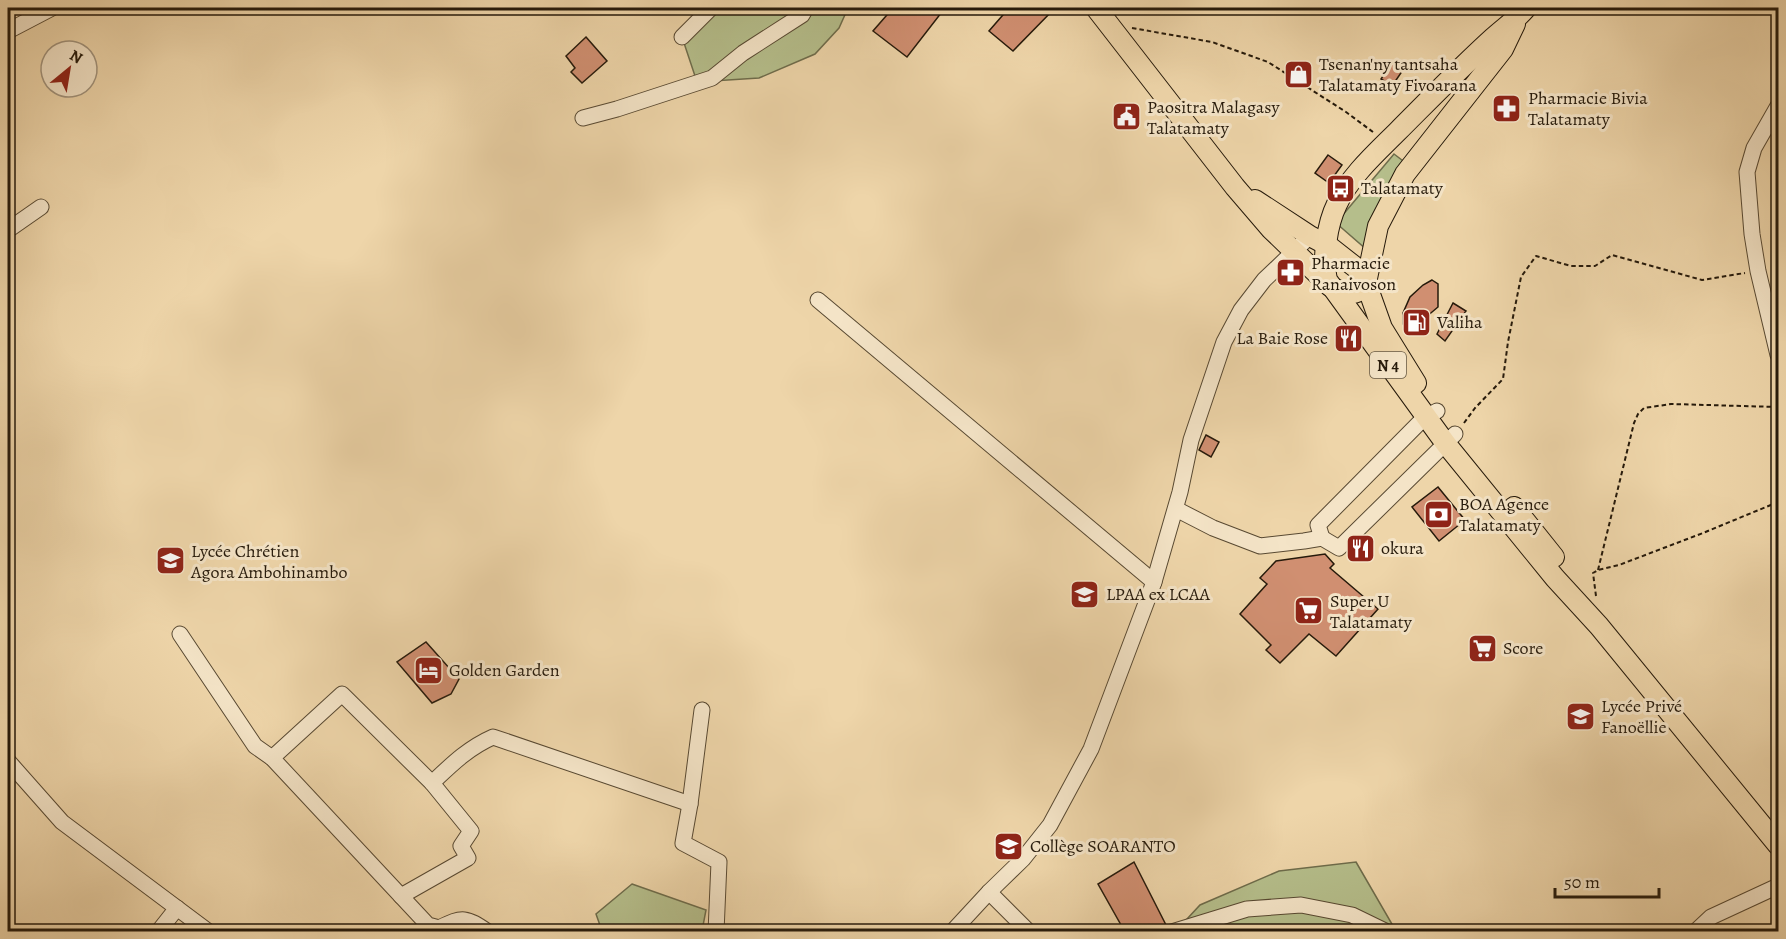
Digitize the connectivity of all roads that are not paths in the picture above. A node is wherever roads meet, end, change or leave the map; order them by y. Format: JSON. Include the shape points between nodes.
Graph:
{"nodes":[{"id":1,"x":52,"y":8,"type":"edge"},
{"id":2,"x":711,"y":8,"type":"edge"},
{"id":3,"x":806,"y":8,"type":"edge"},
{"id":4,"x":1096,"y":8,"type":"edge"},
{"id":5,"x":1523,"y":12,"type":"edge"},
{"id":6,"x":8,"y":31,"type":"edge"},
{"id":7,"x":682,"y":37,"type":"dead end"},
{"id":8,"x":1779,"y":106,"type":"edge"},
{"id":9,"x":583,"y":118,"type":"dead end"},
{"id":10,"x":1387,"y":142,"type":"junction"},
{"id":11,"x":1416,"y":159,"type":"junction"},
{"id":12,"x":1235,"y":187,"type":"junction"},
{"id":13,"x":41,"y":207,"type":"dead end"},
{"id":14,"x":8,"y":230,"type":"edge"},
{"id":15,"x":1319,"y":240,"type":"junction"},
{"id":16,"x":1293,"y":251,"type":"junction"},
{"id":17,"x":1366,"y":283,"type":"junction"},
{"id":18,"x":1330,"y":286,"type":"junction"},
{"id":19,"x":818,"y":300,"type":"dead end"},
{"id":20,"x":1779,"y":355,"type":"edge"},
{"id":21,"x":1431,"y":414,"type":"junction"},
{"id":22,"x":1451,"y":439,"type":"junction"},
{"id":23,"x":1176,"y":509,"type":"junction"},
{"id":24,"x":1322,"y":538,"type":"junction"},
{"id":25,"x":1154,"y":582,"type":"junction"},
{"id":26,"x":180,"y":634,"type":"dead end"},
{"id":27,"x":702,"y":710,"type":"dead end"},
{"id":28,"x":272,"y":758,"type":"junction"},
{"id":29,"x":8,"y":761,"type":"edge"},
{"id":30,"x":432,"y":783,"type":"junction"},
{"id":31,"x":690,"y":804,"type":"junction"},
{"id":32,"x":1779,"y":845,"type":"edge"},
{"id":33,"x":1779,"y":886,"type":"edge"},
{"id":34,"x":989,"y":892,"type":"junction"},
{"id":35,"x":401,"y":896,"type":"junction"},
{"id":36,"x":177,"y":908,"type":"junction"},
{"id":37,"x":158,"y":932,"type":"edge"},
{"id":38,"x":209,"y":932,"type":"edge"},
{"id":39,"x":488,"y":932,"type":"edge"},
{"id":40,"x":716,"y":932,"type":"edge"},
{"id":41,"x":952,"y":932,"type":"edge"},
{"id":42,"x":1029,"y":932,"type":"edge"},
{"id":43,"x":1172,"y":932,"type":"edge"},
{"id":44,"x":1387,"y":932,"type":"edge"},
{"id":45,"x":1695,"y":932,"type":"edge"}],
"edges":[{"from":1,"to":6,"type":"street"},
{"from":2,"to":7,"type":"street"},
{"from":3,"to":9,"type":"street","via":[[802,15],[712,78]]},
{"from":4,"to":12,"type":"main road","number":"N 4"},
{"from":5,"to":10,"type":"main road"},
{"from":5,"to":11,"type":"main road","via":[[1503,49]]},
{"from":8,"to":20,"type":"street","via":[[1754,148],[1748,172],[1758,272]]},
{"from":10,"to":11,"type":"main road"},
{"from":10,"to":15,"type":"main road","via":[[1353,178]]},
{"from":11,"to":17,"type":"main road","via":[[1378,226]]},
{"from":12,"to":15,"type":"main road","number":"N 4"},
{"from":12,"to":16,"type":"main road","number":"N 4"},
{"from":13,"to":14,"type":"street"},
{"from":15,"to":16,"type":"street"},
{"from":15,"to":17,"type":"main road","number":"N 4","via":[[1359,270]]},
{"from":15,"to":18,"type":"main road"},
{"from":16,"to":18,"type":"main road","number":"N 4"},
{"from":16,"to":23,"type":"street","via":[[1258,287],[1224,342],[1191,440]]},
{"from":17,"to":18,"type":"main road","via":[[1364,289],[1352,293]]},
{"from":17,"to":21,"type":"main road","number":"N 4","via":[[1382,328]]},
{"from":18,"to":21,"type":"main road","number":"N 4"},
{"from":19,"to":25,"type":"street"},
{"from":21,"to":22,"type":"main road","number":"N 4"},
{"from":21,"to":24,"type":"street","via":[[1318,525]]},
{"from":22,"to":24,"type":"street","via":[[1340,548]]},
{"from":22,"to":32,"type":"main road","number":"N 4","via":[[1538,536],[1599,626]]},
{"from":23,"to":24,"type":"street","via":[[1260,546]]},
{"from":23,"to":25,"type":"street"},
{"from":25,"to":34,"type":"street","via":[[1091,749],[1050,825]]},
{"from":26,"to":28,"type":"street","via":[[255,746]]},
{"from":27,"to":31,"type":"street"},
{"from":28,"to":30,"type":"street","via":[[342,694]]},
{"from":28,"to":35,"type":"street"},
{"from":29,"to":36,"type":"street","via":[[62,822]]},
{"from":30,"to":31,"type":"street","via":[[462,755],[493,737]]},
{"from":30,"to":35,"type":"street","via":[[471,831],[461,846],[468,858]]},
{"from":31,"to":40,"type":"street","via":[[683,843],[719,862]]},
{"from":33,"to":45,"type":"street","via":[[1711,917]]},
{"from":34,"to":41,"type":"street"},
{"from":34,"to":42,"type":"street"},
{"from":35,"to":39,"type":"street","via":[[428,925],[439,928],[454,920],[470,920]]},
{"from":36,"to":37,"type":"street"},
{"from":36,"to":38,"type":"street"},
{"from":43,"to":44,"type":"street","via":[[1247,909],[1301,905],[1352,915]]}]}
